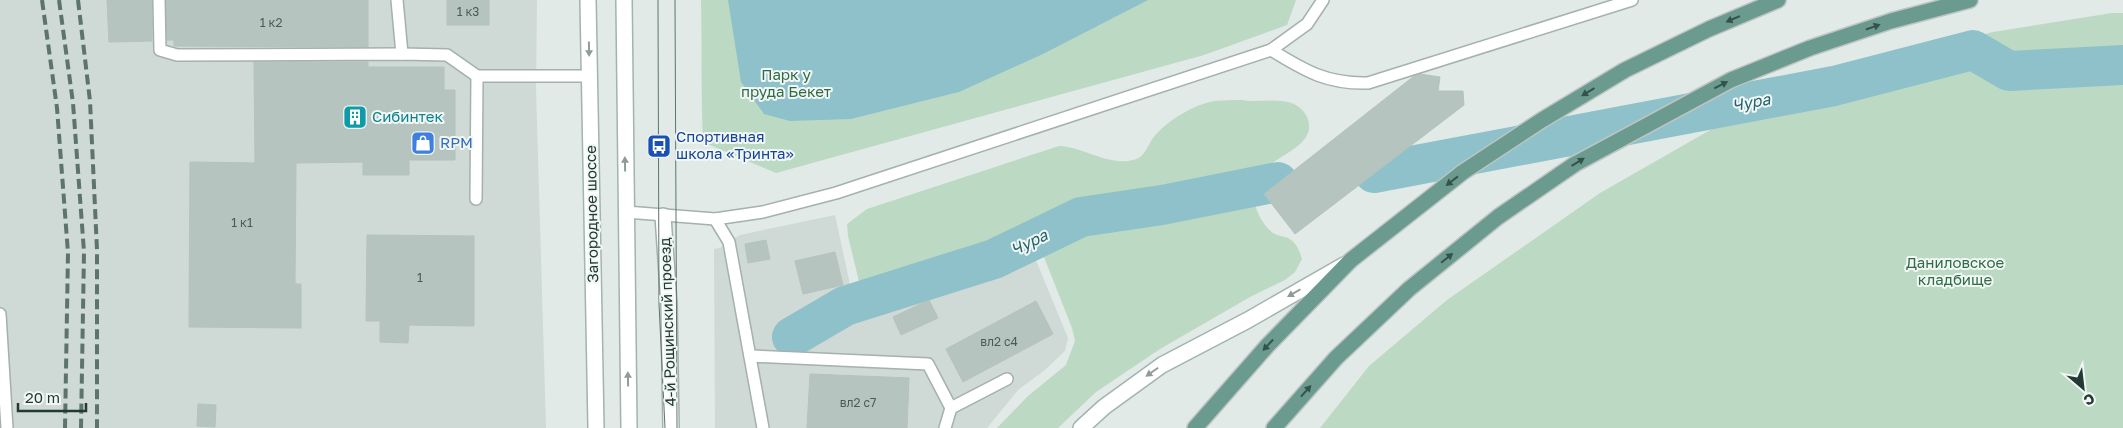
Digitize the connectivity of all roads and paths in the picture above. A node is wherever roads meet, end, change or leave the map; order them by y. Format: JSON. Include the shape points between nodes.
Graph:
{"nodes":[{"id":1,"x":159,"y":0,"type":"edge"},
{"id":2,"x":397,"y":0,"type":"edge"},
{"id":3,"x":588,"y":0,"type":"edge"},
{"id":4,"x":624,"y":0,"type":"edge"},
{"id":5,"x":1323,"y":0,"type":"edge"},
{"id":6,"x":1632,"y":0,"type":"edge"},
{"id":7,"x":1778,"y":0,"type":"edge"},
{"id":8,"x":1970,"y":0,"type":"edge"},
{"id":9,"x":1272,"y":50,"type":"junction"},
{"id":10,"x":402,"y":54,"type":"junction"},
{"id":11,"x":477,"y":76,"type":"junction"},
{"id":12,"x":589,"y":76,"type":"junction"},
{"id":13,"x":476,"y":199,"type":"dead end"},
{"id":14,"x":626,"y":212,"type":"junction"},
{"id":15,"x":664,"y":216,"type":"junction"},
{"id":16,"x":715,"y":219,"type":"junction"},
{"id":17,"x":1351,"y":260,"type":"junction"},
{"id":18,"x":0,"y":314,"type":"edge"},
{"id":19,"x":750,"y":356,"type":"junction"},
{"id":20,"x":1007,"y":378,"type":"dead end"},
{"id":21,"x":951,"y":408,"type":"junction"},
{"id":22,"x":7,"y":428,"type":"edge"},
{"id":23,"x":596,"y":428,"type":"edge"},
{"id":24,"x":629,"y":428,"type":"edge"},
{"id":25,"x":671,"y":428,"type":"edge"},
{"id":26,"x":763,"y":428,"type":"edge"},
{"id":27,"x":945,"y":428,"type":"edge"},
{"id":28,"x":1081,"y":428,"type":"edge"},
{"id":29,"x":1194,"y":428,"type":"edge"},
{"id":30,"x":1276,"y":428,"type":"edge"}],
"edges":[{"from":1,"to":10,"type":"lane","via":[[160,50],[177,55]]},
{"from":2,"to":10,"type":"lane"},
{"from":3,"to":12,"type":"main road","name":"Загородное шоссе","one_way":true},
{"from":14,"to":4,"type":"main road","one_way":true},
{"from":5,"to":9,"type":"lane","via":[[1307,24]]},
{"from":6,"to":9,"type":"lane","via":[[1368,83],[1345,84],[1322,77]]},
{"from":7,"to":17,"type":"main road","one_way":true,"via":[[1625,70],[1542,120],[1463,172]]},
{"from":30,"to":8,"type":"main road","one_way":true,"via":[[1336,358],[1409,289],[1498,217],[1568,169],[1731,80],[1810,48],[1891,21]]},
{"from":9,"to":16,"type":"lane","via":[[836,193],[763,212]]},
{"from":10,"to":11,"type":"lane","via":[[447,55]]},
{"from":11,"to":12,"type":"lane"},
{"from":11,"to":13,"type":"lane"},
{"from":12,"to":23,"type":"main road","name":"Загородное шоссе"},
{"from":14,"to":15,"type":"lane"},
{"from":24,"to":14,"type":"main road","one_way":true},
{"from":15,"to":16,"type":"lane"},
{"from":15,"to":25,"type":"main road","name":"4-й Рощинский проезд"},
{"from":16,"to":19,"type":"lane","via":[[729,242]]},
{"from":17,"to":28,"type":"main road","one_way":true,"via":[[1162,365]]},
{"from":17,"to":29,"type":"main road","one_way":true,"via":[[1268,345]]},
{"from":18,"to":22,"type":"lane"},
{"from":19,"to":21,"type":"lane","via":[[928,364]]},
{"from":19,"to":26,"type":"lane"},
{"from":20,"to":21,"type":"lane"},
{"from":21,"to":27,"type":"lane"}]}
